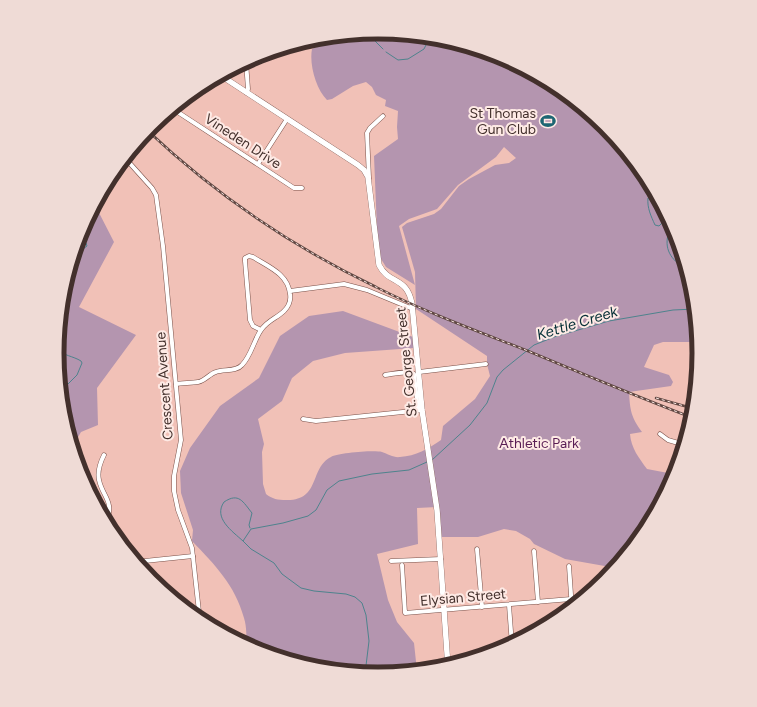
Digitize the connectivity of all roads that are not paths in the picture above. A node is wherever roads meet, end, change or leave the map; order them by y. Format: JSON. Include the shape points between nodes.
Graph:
{"nodes":[{"id":1,"x":246,"y":68,"type":"edge"},
{"id":2,"x":225,"y":79,"type":"edge"},
{"id":3,"x":247,"y":93,"type":"junction"},
{"id":4,"x":177,"y":112,"type":"edge"},
{"id":5,"x":382,"y":116,"type":"dead end"},
{"id":6,"x":287,"y":119,"type":"junction"},
{"id":7,"x":129,"y":162,"type":"edge"},
{"id":8,"x":258,"y":164,"type":"junction"},
{"id":9,"x":370,"y":181,"type":"junction"},
{"id":10,"x":302,"y":188,"type":"dead end"},
{"id":11,"x":290,"y":292,"type":"junction"},
{"id":12,"x":413,"y":309,"type":"junction"},
{"id":13,"x":261,"y":330,"type":"junction"},
{"id":14,"x":486,"y":364,"type":"dead end"},
{"id":15,"x":419,"y":372,"type":"junction"},
{"id":16,"x":385,"y":375,"type":"dead end"},
{"id":17,"x":176,"y":384,"type":"junction"},
{"id":18,"x":420,"y":410,"type":"junction"},
{"id":19,"x":303,"y":419,"type":"dead end"},
{"id":20,"x":660,"y":434,"type":"dead end"},
{"id":21,"x":679,"y":443,"type":"edge"},
{"id":22,"x":104,"y":455,"type":"dead end"},
{"id":23,"x":108,"y":515,"type":"edge"},
{"id":24,"x":477,"y":549,"type":"dead end"},
{"id":25,"x":534,"y":551,"type":"dead end"},
{"id":26,"x":193,"y":556,"type":"junction"},
{"id":27,"x":441,"y":559,"type":"junction"},
{"id":28,"x":392,"y":560,"type":"dead end"},
{"id":29,"x":142,"y":561,"type":"edge"},
{"id":30,"x":402,"y":565,"type":"dead end"},
{"id":31,"x":569,"y":566,"type":"dead end"},
{"id":32,"x":571,"y":599,"type":"joint"},
{"id":33,"x":538,"y":602,"type":"junction"},
{"id":34,"x":509,"y":605,"type":"junction"},
{"id":35,"x":482,"y":607,"type":"junction"},
{"id":36,"x":197,"y":610,"type":"edge"},
{"id":37,"x":444,"y":610,"type":"junction"},
{"id":38,"x":512,"y":639,"type":"edge"},
{"id":39,"x":448,"y":660,"type":"edge"}],
"edges":[{"from":1,"to":3,"type":"street"},
{"from":2,"to":3,"type":"street"},
{"from":3,"to":6,"type":"street"},
{"from":4,"to":8,"type":"street","name":"Vineden Drive"},
{"from":5,"to":9,"type":"street","via":[[367,133]]},
{"from":6,"to":8,"type":"street"},
{"from":6,"to":9,"type":"street","via":[[358,165],[368,174]]},
{"from":7,"to":17,"type":"street","name":"Crescent Avenue","via":[[156,195]]},
{"from":8,"to":10,"type":"street","name":"Vineden Drive","via":[[294,188]]},
{"from":9,"to":12,"type":"street","name":"St. George Street","via":[[379,265],[386,274],[407,289]]},
{"from":11,"to":12,"type":"street","via":[[344,284],[367,290]]},
{"from":11,"to":13,"type":"street","via":[[286,310],[272,318]]},
{"from":11,"to":13,"type":"street","via":[[282,275],[252,256],[246,257],[250,320],[253,326]]},
{"from":12,"to":15,"type":"street","name":"St. George Street"},
{"from":13,"to":17,"type":"street","via":[[241,367],[214,372],[199,382]]},
{"from":14,"to":15,"type":"street"},
{"from":15,"to":18,"type":"street","name":"St. George Street"},
{"from":16,"to":18,"type":"street","via":[[411,372],[414,374]]},
{"from":17,"to":26,"type":"street","name":"Crescent Avenue","via":[[181,440],[174,476],[174,491],[176,507],[192,546]]},
{"from":18,"to":19,"type":"street","via":[[316,421]]},
{"from":18,"to":27,"type":"street","name":"St. George Street","via":[[438,510]]},
{"from":20,"to":21,"type":"street"},
{"from":22,"to":23,"type":"street","via":[[98,473],[109,503]]},
{"from":24,"to":35,"type":"street"},
{"from":25,"to":33,"type":"street"},
{"from":26,"to":29,"type":"street"},
{"from":26,"to":36,"type":"street","name":"Crescent Avenue"},
{"from":27,"to":28,"type":"street"},
{"from":27,"to":37,"type":"street","name":"St. George Street"},
{"from":30,"to":37,"type":"street","name":"Elysian Street","via":[[405,613]]},
{"from":31,"to":32,"type":"street"},
{"from":32,"to":33,"type":"street","name":"Elysian Street"},
{"from":33,"to":34,"type":"street","name":"Elysian Street"},
{"from":34,"to":35,"type":"street","name":"Elysian Street"},
{"from":34,"to":38,"type":"street"},
{"from":35,"to":37,"type":"street","name":"Elysian Street"},
{"from":37,"to":39,"type":"street","name":"St. George Street"}]}
